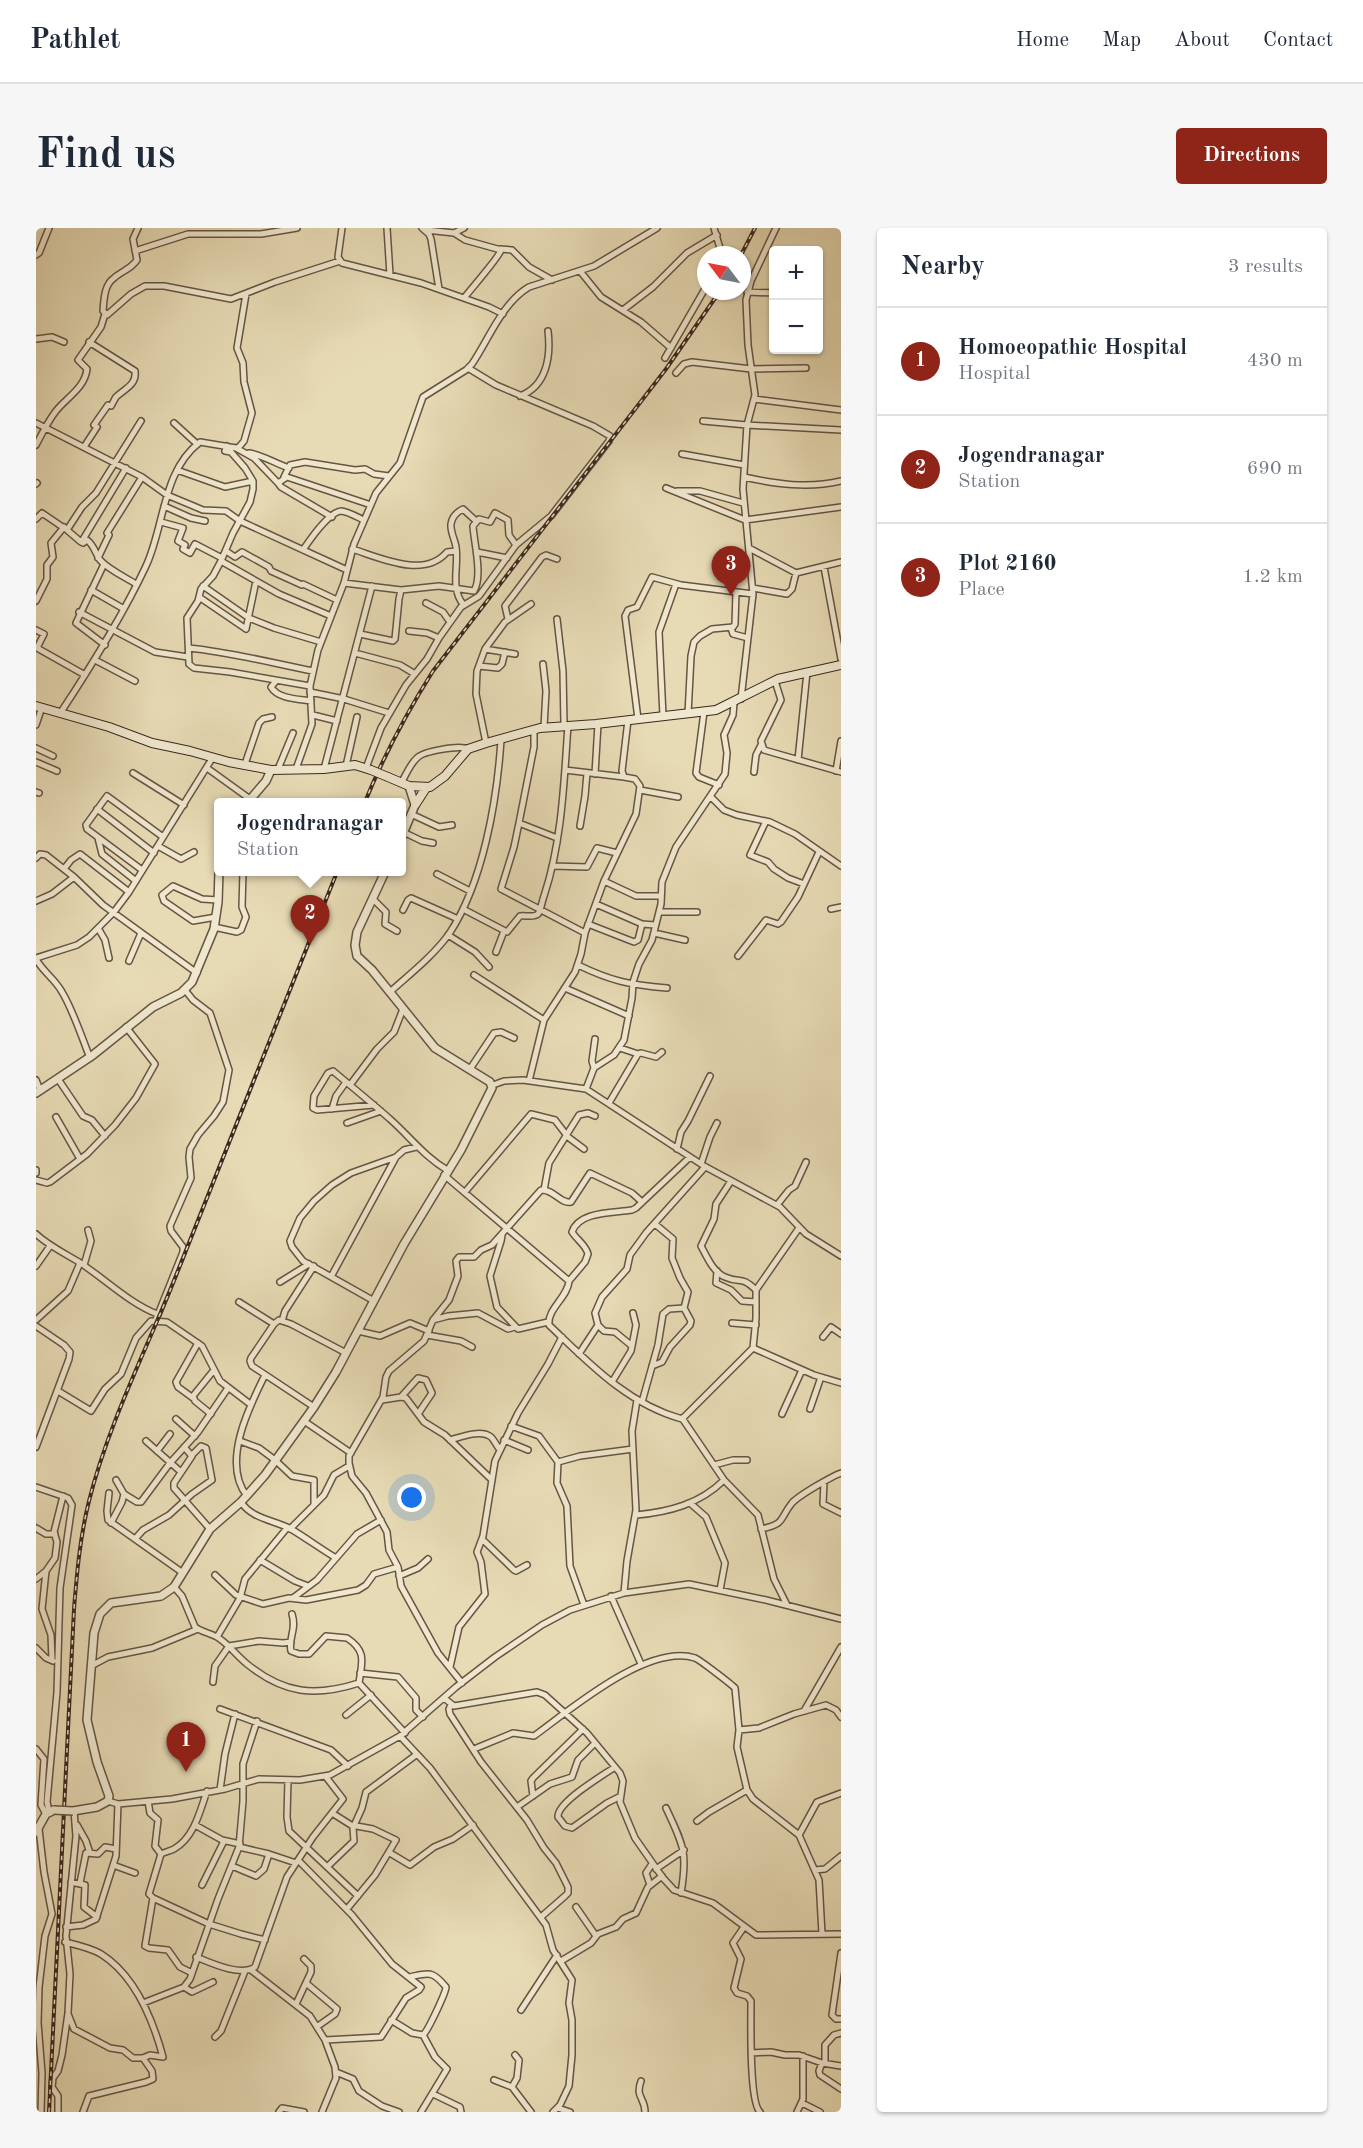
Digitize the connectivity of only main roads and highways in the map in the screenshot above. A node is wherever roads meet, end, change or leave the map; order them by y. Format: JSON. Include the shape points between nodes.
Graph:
{"nodes":[{"id":1,"x":841,"y":665,"type":"edge"},
{"id":2,"x":39,"y":707,"type":"edge"},
{"id":3,"x":426,"y":788,"type":"junction"},
{"id":4,"x":415,"y":805,"type":"road end"}],
"edges":[{"from":1,"to":3,"type":"main road","via":[[775,681],[716,710],[544,727],[486,743],[468,749],[445,776]]},
{"from":2,"to":3,"type":"main road","bridge":true,"via":[[152,742],[245,765],[275,770],[355,765],[410,786]]},
{"from":3,"to":4,"type":"main road"}]}
